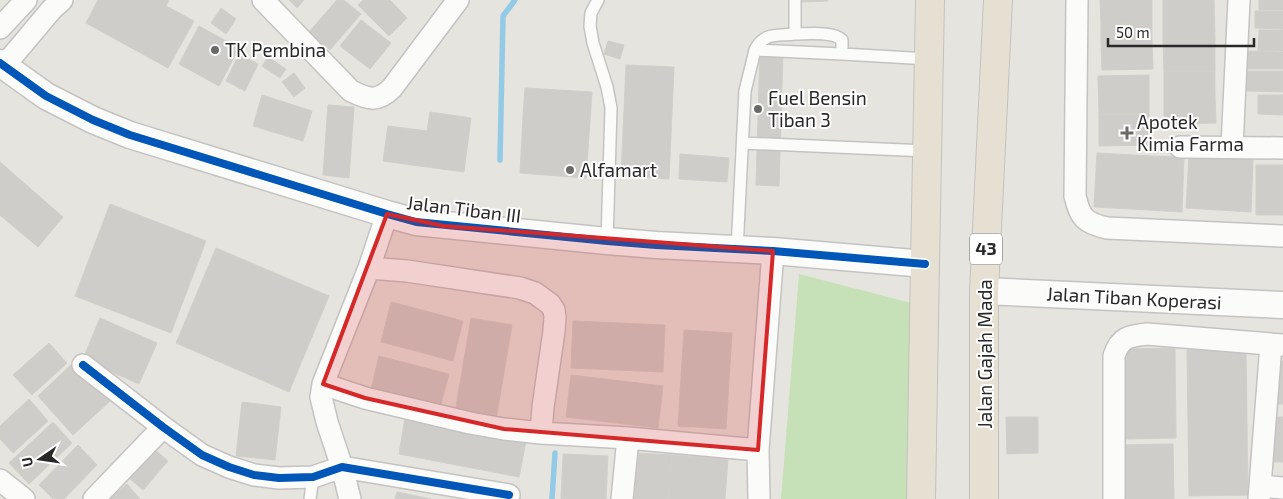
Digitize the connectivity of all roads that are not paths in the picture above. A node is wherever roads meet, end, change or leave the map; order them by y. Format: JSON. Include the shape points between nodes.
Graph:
{"nodes":[{"id":1,"x":26,"y":0,"type":"edge"},
{"id":2,"x":263,"y":0,"type":"edge"},
{"id":3,"x":458,"y":0,"type":"edge"},
{"id":4,"x":598,"y":0,"type":"edge"},
{"id":5,"x":795,"y":0,"type":"edge"},
{"id":6,"x":930,"y":0,"type":"edge"},
{"id":7,"x":998,"y":0,"type":"edge"},
{"id":8,"x":1077,"y":0,"type":"edge"},
{"id":9,"x":1239,"y":0,"type":"edge"},
{"id":10,"x":53,"y":3,"type":"edge"},
{"id":11,"x":0,"y":28,"type":"edge"},
{"id":12,"x":795,"y":34,"type":"junction"},
{"id":13,"x":755,"y":50,"type":"junction"},
{"id":14,"x":842,"y":54,"type":"junction"},
{"id":15,"x":929,"y":59,"type":"junction"},
{"id":16,"x":2,"y":64,"type":"edge"},
{"id":17,"x":743,"y":143,"type":"junction"},
{"id":18,"x":1180,"y":147,"type":"dead end"},
{"id":19,"x":1232,"y":147,"type":"junction"},
{"id":20,"x":1283,"y":148,"type":"edge"},
{"id":21,"x":927,"y":151,"type":"junction"},
{"id":22,"x":387,"y":214,"type":"junction"},
{"id":23,"x":1283,"y":236,"type":"edge"},
{"id":24,"x":607,"y":241,"type":"junction"},
{"id":25,"x":737,"y":250,"type":"junction"},
{"id":26,"x":773,"y":251,"type":"junction"},
{"id":27,"x":924,"y":264,"type":"junction"},
{"id":28,"x":369,"y":268,"type":"junction"},
{"id":29,"x":984,"y":291,"type":"junction"},
{"id":30,"x":1283,"y":305,"type":"edge"},
{"id":31,"x":1277,"y":344,"type":"edge"},
{"id":32,"x":83,"y":365,"type":"dead end"},
{"id":33,"x":324,"y":384,"type":"junction"},
{"id":34,"x":163,"y":427,"type":"junction"},
{"id":35,"x":541,"y":433,"type":"junction"},
{"id":36,"x":628,"y":438,"type":"junction"},
{"id":37,"x":758,"y":450,"type":"junction"},
{"id":38,"x":342,"y":467,"type":"junction"},
{"id":39,"x":313,"y":477,"type":"junction"},
{"id":40,"x":0,"y":480,"type":"edge"},
{"id":41,"x":1283,"y":488,"type":"edge"},
{"id":42,"x":1260,"y":492,"type":"edge"},
{"id":43,"x":509,"y":495,"type":"dead end"},
{"id":44,"x":24,"y":499,"type":"edge"},
{"id":45,"x":94,"y":499,"type":"edge"},
{"id":46,"x":310,"y":499,"type":"edge"},
{"id":47,"x":350,"y":499,"type":"edge"},
{"id":48,"x":622,"y":499,"type":"edge"},
{"id":49,"x":759,"y":499,"type":"edge"},
{"id":50,"x":921,"y":499,"type":"edge"},
{"id":51,"x":984,"y":499,"type":"edge"},
{"id":52,"x":1114,"y":499,"type":"edge"}],
"edges":[{"from":1,"to":11,"type":"street"},
{"from":2,"to":3,"type":"street","via":[[351,92],[375,99],[392,88]]},
{"from":4,"to":24,"type":"lane","via":[[591,14],[590,26],[610,108]]},
{"from":5,"to":12,"type":"lane"},
{"from":6,"to":15,"type":"highway"},
{"from":7,"to":29,"type":"highway","name":"Jalan Gajah Mada","number":"43"},
{"from":8,"to":23,"type":"street","via":[[1075,196],[1078,210],[1085,220],[1107,228]]},
{"from":9,"to":19,"type":"street"},
{"from":10,"to":16,"type":"street"},
{"from":12,"to":13,"type":"lane","via":[[767,36]]},
{"from":12,"to":14,"type":"lane","via":[[838,36],[842,40]]},
{"from":13,"to":14,"type":"lane"},
{"from":13,"to":17,"type":"lane","via":[[745,91]]},
{"from":14,"to":15,"type":"lane"},
{"from":15,"to":21,"type":"highway"},
{"from":16,"to":22,"type":"street","name":"Jalan Tiban III","via":[[46,96],[130,135]]},
{"from":17,"to":21,"type":"lane"},
{"from":17,"to":25,"type":"lane"},
{"from":18,"to":19,"type":"street"},
{"from":19,"to":20,"type":"street"},
{"from":21,"to":27,"type":"highway"},
{"from":22,"to":24,"type":"street","name":"Jalan Tiban III","via":[[416,222]]},
{"from":22,"to":28,"type":"street"},
{"from":24,"to":25,"type":"street","name":"Jalan Tiban III"},
{"from":25,"to":26,"type":"street","name":"Jalan Tiban III"},
{"from":26,"to":27,"type":"street","name":"Jalan Tiban III"},
{"from":26,"to":37,"type":"street"},
{"from":27,"to":50,"type":"highway"},
{"from":28,"to":33,"type":"street"},
{"from":28,"to":35,"type":"street","via":[[520,288],[535,293],[550,304],[555,317]]},
{"from":29,"to":30,"type":"street","name":"Jalan Tiban Koperasi"},
{"from":29,"to":51,"type":"highway","name":"Jalan Gajah Mada","number":"43"},
{"from":31,"to":42,"type":"street"},
{"from":31,"to":52,"type":"street","via":[[1147,334],[1121,340],[1114,356]]},
{"from":32,"to":34,"type":"street"},
{"from":33,"to":35,"type":"street","via":[[365,398],[470,422]]},
{"from":33,"to":38,"type":"street","via":[[321,397]]},
{"from":34,"to":39,"type":"street","via":[[202,455],[229,468],[279,478]]},
{"from":34,"to":45,"type":"street"},
{"from":35,"to":36,"type":"street"},
{"from":36,"to":37,"type":"street"},
{"from":36,"to":48,"type":"street"},
{"from":37,"to":49,"type":"street"},
{"from":38,"to":39,"type":"street"},
{"from":38,"to":43,"type":"street"},
{"from":38,"to":47,"type":"street"},
{"from":39,"to":46,"type":"lane"},
{"from":40,"to":44,"type":"street"},
{"from":41,"to":42,"type":"street"}]}
